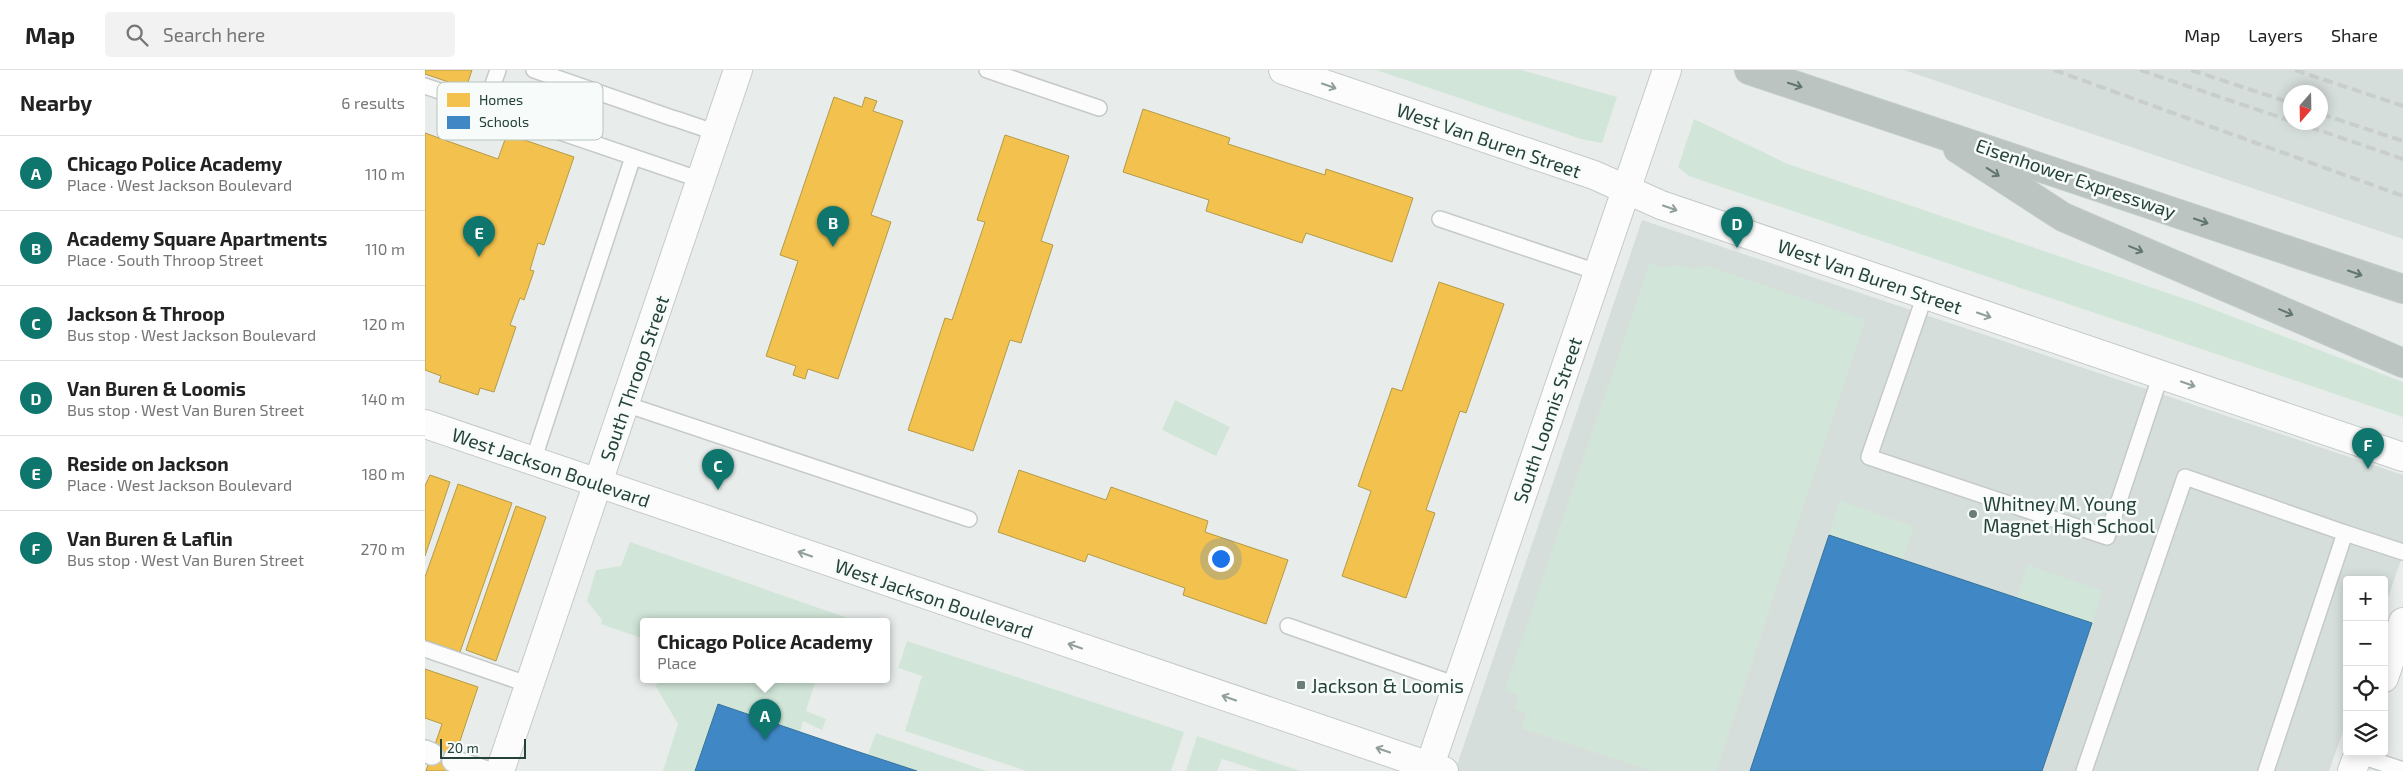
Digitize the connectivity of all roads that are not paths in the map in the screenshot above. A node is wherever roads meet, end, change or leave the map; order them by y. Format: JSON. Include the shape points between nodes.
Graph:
{"nodes":[{"id":1,"x":497,"y":70,"type":"edge"},
{"id":2,"x":534,"y":70,"type":"edge"},
{"id":3,"x":738,"y":70,"type":"edge"},
{"id":4,"x":987,"y":70,"type":"edge"},
{"id":5,"x":1283,"y":70,"type":"edge"},
{"id":6,"x":1667,"y":70,"type":"edge"},
{"id":7,"x":1749,"y":70,"type":"edge"},
{"id":8,"x":493,"y":82,"type":"edge"},
{"id":9,"x":569,"y":82,"type":"edge"},
{"id":10,"x":425,"y":86,"type":"edge"},
{"id":11,"x":437,"y":90,"type":"edge"},
{"id":12,"x":603,"y":94,"type":"edge"},
{"id":13,"x":1099,"y":108,"type":"dead end"},
{"id":14,"x":1923,"y":127,"type":"junction"},
{"id":15,"x":717,"y":133,"type":"junction"},
{"id":16,"x":583,"y":140,"type":"edge"},
{"id":17,"x":633,"y":157,"type":"junction"},
{"id":18,"x":701,"y":180,"type":"junction"},
{"id":19,"x":1625,"y":189,"type":"junction"},
{"id":20,"x":1440,"y":219,"type":"dead end"},
{"id":21,"x":1597,"y":272,"type":"junction"},
{"id":22,"x":2403,"y":289,"type":"edge"},
{"id":23,"x":1925,"y":295,"type":"junction"},
{"id":24,"x":2403,"y":363,"type":"edge"},
{"id":25,"x":2161,"y":374,"type":"junction"},
{"id":26,"x":625,"y":404,"type":"junction"},
{"id":27,"x":425,"y":424,"type":"edge"},
{"id":28,"x":2403,"y":457,"type":"edge"},
{"id":29,"x":533,"y":461,"type":"junction"},
{"id":30,"x":598,"y":483,"type":"junction"},
{"id":31,"x":969,"y":519,"type":"dead end"},
{"id":32,"x":2345,"y":533,"type":"junction"},
{"id":33,"x":2403,"y":552,"type":"edge"},
{"id":34,"x":2403,"y":622,"type":"edge"},
{"id":35,"x":1288,"y":626,"type":"dead end"},
{"id":36,"x":425,"y":649,"type":"edge"},
{"id":37,"x":2388,"y":666,"type":"edge"},
{"id":38,"x":530,"y":684,"type":"junction"},
{"id":39,"x":1457,"y":685,"type":"junction"},
{"id":40,"x":2356,"y":759,"type":"edge"},
{"id":41,"x":453,"y":761,"type":"dead end"},
{"id":42,"x":1433,"y":769,"type":"edge"},
{"id":43,"x":2403,"y":770,"type":"edge"},
{"id":44,"x":484,"y":771,"type":"edge"},
{"id":45,"x":500,"y":771,"type":"edge"},
{"id":46,"x":2084,"y":771,"type":"edge"},
{"id":47,"x":2266,"y":771,"type":"edge"}],
"edges":[{"from":1,"to":8,"type":"lane"},
{"from":2,"to":9,"type":"lane"},
{"from":3,"to":15,"type":"street","name":"South Throop Street"},
{"from":4,"to":13,"type":"lane"},
{"from":5,"to":19,"type":"street","name":"West Van Buren Street","one_way":true,"via":[[1594,175]]},
{"from":6,"to":19,"type":"street","name":"South Loomis Street"},
{"from":7,"to":14,"type":"highway","name":"Eisenhower Expressway","one_way":true},
{"from":10,"to":11,"type":"lane"},
{"from":12,"to":15,"type":"lane"},
{"from":14,"to":22,"type":"highway","name":"Eisenhower Expressway","one_way":true},
{"from":14,"to":24,"type":"highway","one_way":true,"via":[[2063,217]]},
{"from":15,"to":18,"type":"street","name":"South Throop Street"},
{"from":16,"to":17,"type":"lane"},
{"from":17,"to":18,"type":"lane"},
{"from":17,"to":29,"type":"lane"},
{"from":18,"to":26,"type":"street","name":"South Throop Street"},
{"from":19,"to":21,"type":"street","name":"South Loomis Street"},
{"from":19,"to":23,"type":"street","name":"West Van Buren Street","one_way":true,"via":[[1661,205]]},
{"from":20,"to":21,"type":"lane"},
{"from":21,"to":39,"type":"street","name":"South Loomis Street"},
{"from":23,"to":25,"type":"street","name":"West Van Buren Street","one_way":true},
{"from":23,"to":25,"type":"lane","via":[[1869,457],[2107,537]]},
{"from":25,"to":28,"type":"street","name":"West Van Buren Street","one_way":true},
{"from":26,"to":30,"type":"street","name":"South Throop Street"},
{"from":26,"to":31,"type":"lane"},
{"from":27,"to":29,"type":"street","name":"West Jackson Boulevard"},
{"from":29,"to":30,"type":"street","name":"West Jackson Boulevard"},
{"from":30,"to":38,"type":"street","name":"South Throop Street"},
{"from":42,"to":30,"type":"street","name":"West Jackson Boulevard","one_way":true},
{"from":32,"to":33,"type":"lane"},
{"from":32,"to":46,"type":"lane","via":[[2185,477]]},
{"from":32,"to":47,"type":"lane"},
{"from":34,"to":37,"type":"street"},
{"from":35,"to":39,"type":"lane"},
{"from":36,"to":38,"type":"lane"},
{"from":38,"to":45,"type":"street","name":"South Throop Street"},
{"from":39,"to":42,"type":"street","name":"South Loomis Street"},
{"from":40,"to":43,"type":"lane"},
{"from":41,"to":44,"type":"street"}]}
